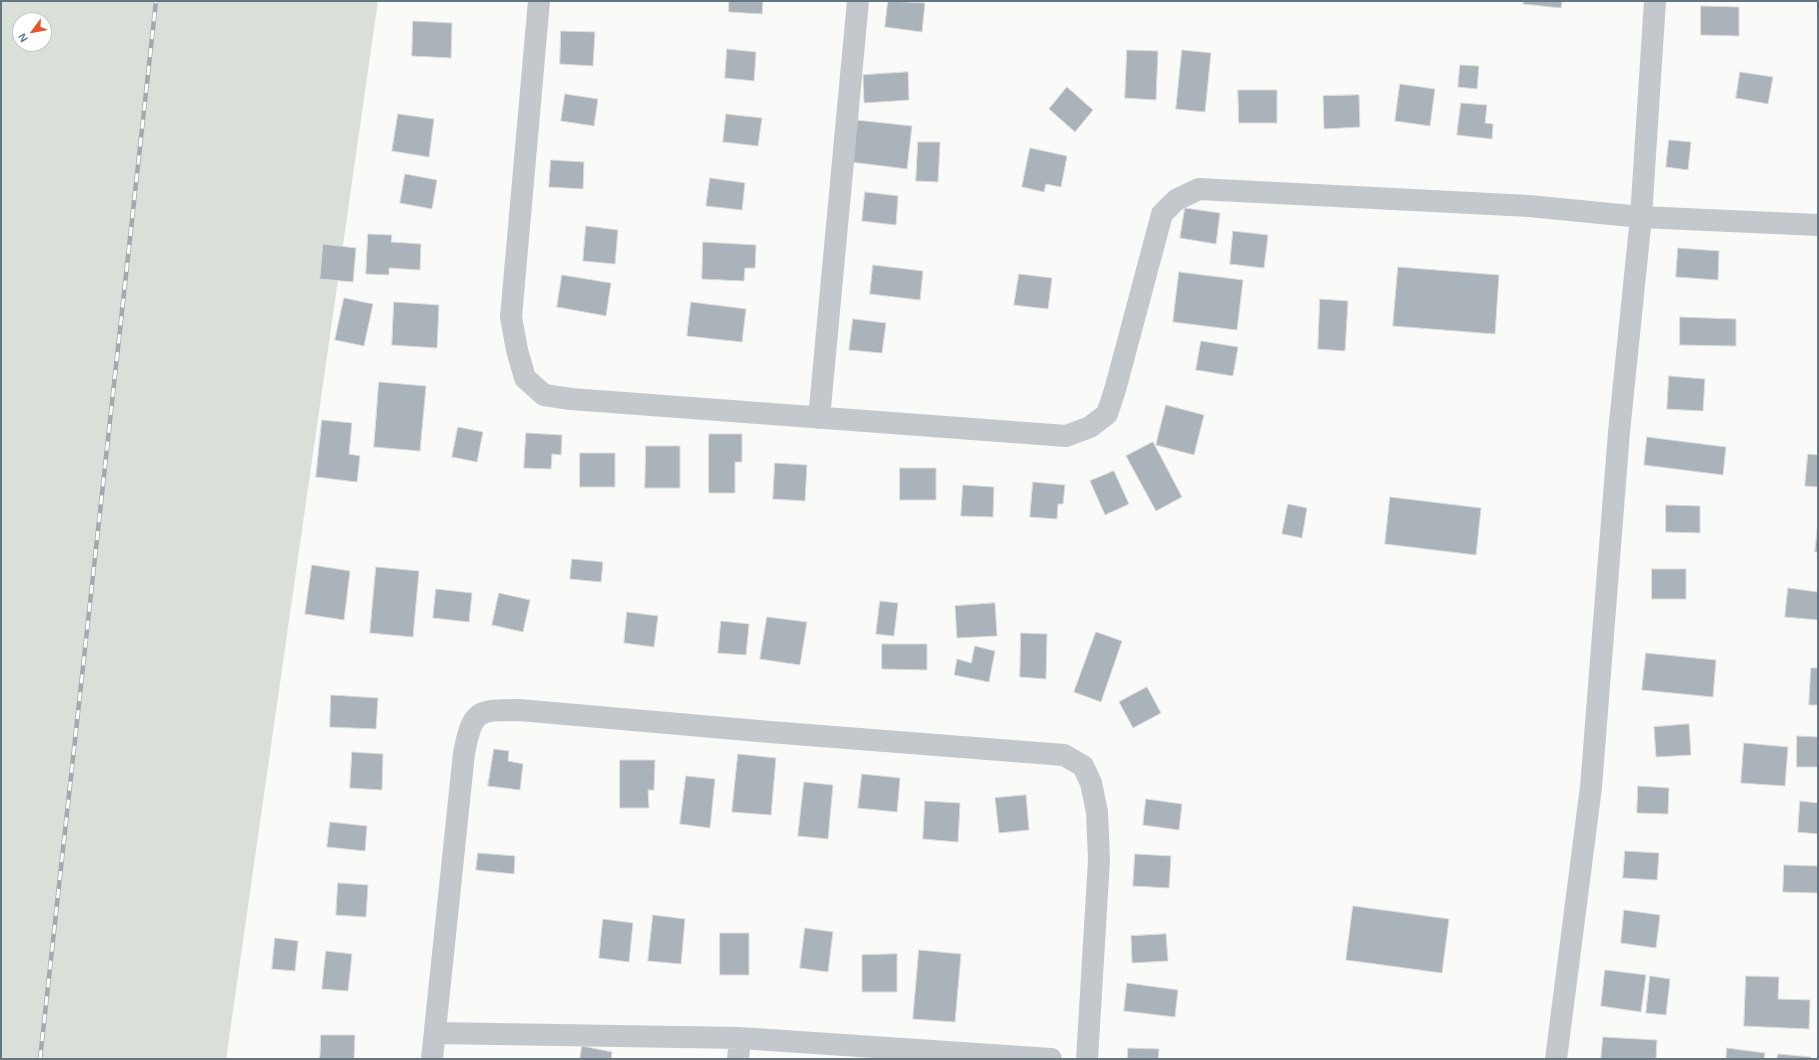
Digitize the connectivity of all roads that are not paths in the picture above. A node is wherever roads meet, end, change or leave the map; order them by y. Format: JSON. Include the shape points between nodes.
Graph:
{"nodes":[{"id":1,"x":539,"y":1,"type":"edge"},
{"id":2,"x":858,"y":1,"type":"edge"},
{"id":3,"x":1655,"y":1,"type":"edge"},
{"id":4,"x":1641,"y":216,"type":"junction"},
{"id":5,"x":1818,"y":226,"type":"edge"},
{"id":6,"x":819,"y":418,"type":"junction"},
{"id":7,"x":435,"y":1033,"type":"junction"},
{"id":8,"x":739,"y":1048,"type":"edge"},
{"id":9,"x":432,"y":1059,"type":"edge"},
{"id":10,"x":1051,"y":1059,"type":"edge"},
{"id":11,"x":1087,"y":1059,"type":"edge"},
{"id":12,"x":1556,"y":1059,"type":"edge"}],
"edges":[{"from":1,"to":6,"type":"street","via":[[511,317],[516,350],[525,378],[544,395],[571,400]]},
{"from":2,"to":6,"type":"street"},
{"from":3,"to":4,"type":"street"},
{"from":4,"to":5,"type":"street"},
{"from":4,"to":6,"type":"street","via":[[1529,206],[1198,189],[1176,200],[1162,214],[1109,408],[1106,414],[1090,427],[1066,436]]},
{"from":4,"to":12,"type":"street","via":[[1618,432],[1591,787]]},
{"from":7,"to":8,"type":"street"},
{"from":7,"to":9,"type":"street"},
{"from":7,"to":11,"type":"street","via":[[464,753],[470,726],[478,714],[494,710],[519,710],[1064,755],[1083,766],[1091,783],[1097,812],[1099,860]]},
{"from":8,"to":10,"type":"street"}]}
